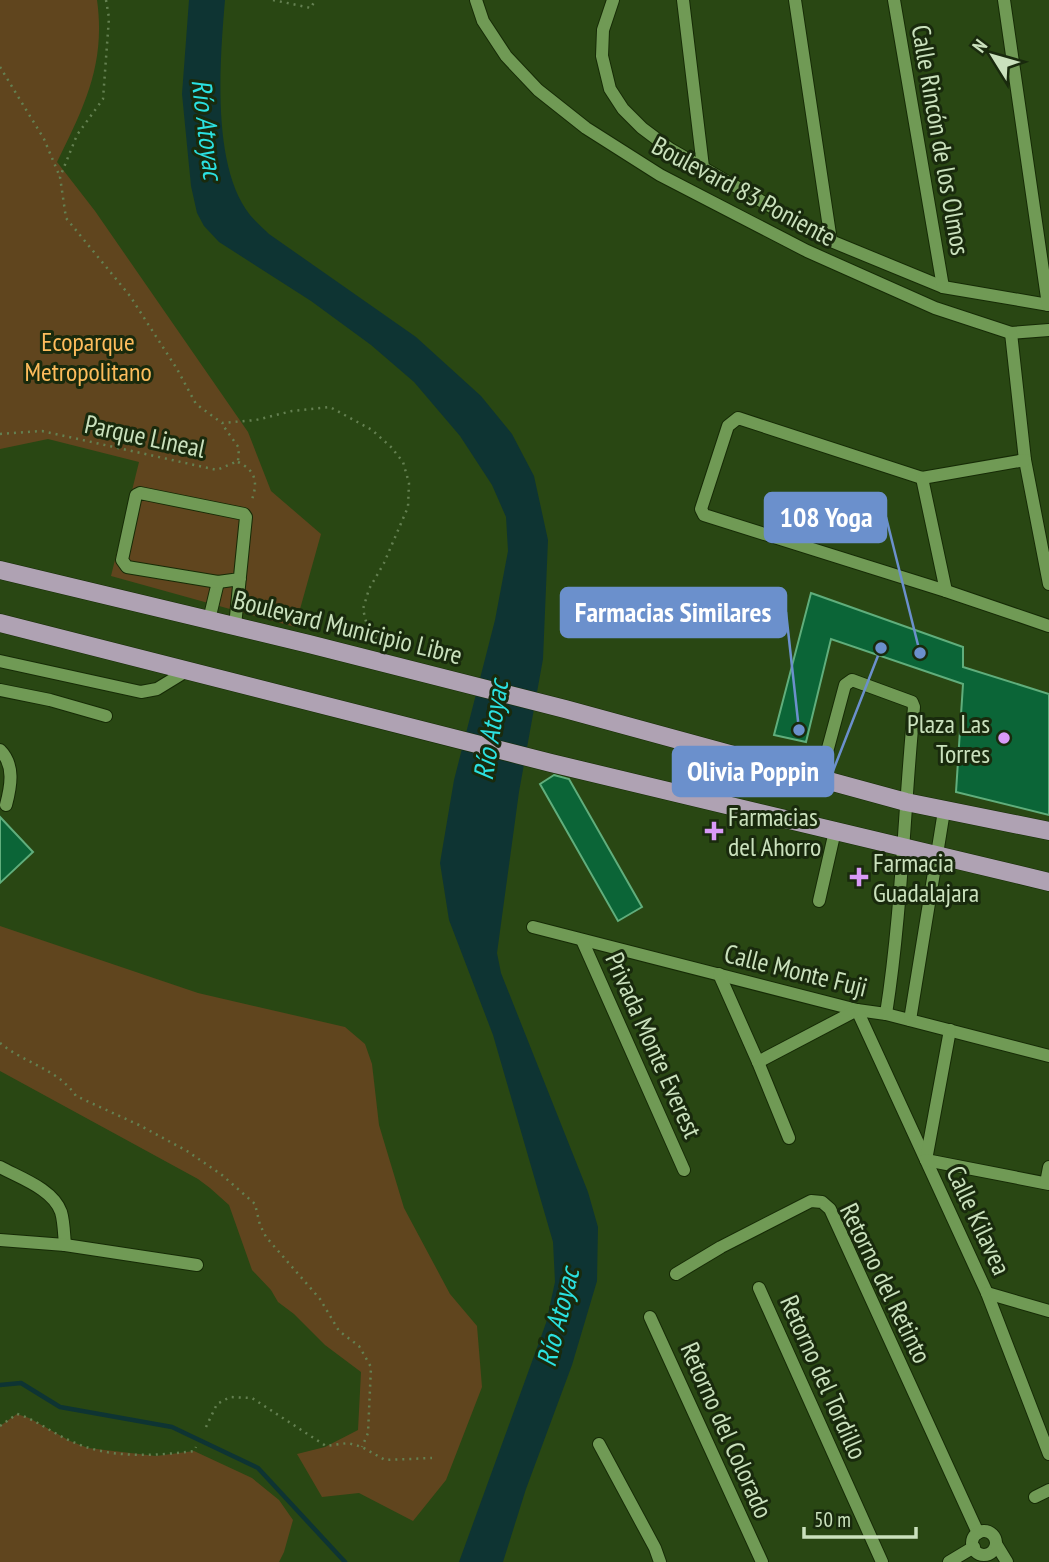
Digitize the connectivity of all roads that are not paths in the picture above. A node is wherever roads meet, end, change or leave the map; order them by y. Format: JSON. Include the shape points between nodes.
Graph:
{"nodes":[{"id":1,"x":476,"y":0,"type":"edge"},
{"id":2,"x":613,"y":0,"type":"edge"},
{"id":3,"x":683,"y":0,"type":"edge"},
{"id":4,"x":794,"y":0,"type":"edge"},
{"id":5,"x":894,"y":0,"type":"edge"},
{"id":6,"x":1004,"y":0,"type":"edge"},
{"id":7,"x":703,"y":167,"type":"junction"},
{"id":8,"x":831,"y":242,"type":"junction"},
{"id":9,"x":943,"y":287,"type":"junction"},
{"id":10,"x":1048,"y":304,"type":"edge"},
{"id":11,"x":1049,"y":330,"type":"edge"},
{"id":12,"x":1011,"y":333,"type":"junction"},
{"id":13,"x":1025,"y":460,"type":"junction"},
{"id":14,"x":922,"y":478,"type":"junction"},
{"id":15,"x":0,"y":570,"type":"edge"},
{"id":16,"x":240,"y":579,"type":"junction"},
{"id":17,"x":218,"y":582,"type":"junction"},
{"id":18,"x":1049,"y":584,"type":"edge"},
{"id":19,"x":946,"y":591,"type":"junction"},
{"id":20,"x":209,"y":620,"type":"junction"},
{"id":21,"x":0,"y":623,"type":"edge"},
{"id":22,"x":235,"y":626,"type":"junction"},
{"id":23,"x":1049,"y":626,"type":"edge"},
{"id":24,"x":0,"y":661,"type":"edge"},
{"id":25,"x":188,"y":670,"type":"junction"},
{"id":26,"x":0,"y":690,"type":"edge"},
{"id":27,"x":106,"y":716,"type":"dead end"},
{"id":28,"x":0,"y":750,"type":"edge"},
{"id":29,"x":820,"y":778,"type":"junction"},
{"id":30,"x":906,"y":802,"type":"junction"},
{"id":31,"x":6,"y":805,"type":"dead end"},
{"id":32,"x":944,"y":811,"type":"junction"},
{"id":33,"x":835,"y":831,"type":"junction"},
{"id":34,"x":1049,"y":831,"type":"edge"},
{"id":35,"x":904,"y":848,"type":"junction"},
{"id":36,"x":937,"y":855,"type":"junction"},
{"id":37,"x":1049,"y":882,"type":"edge"},
{"id":38,"x":819,"y":901,"type":"dead end"},
{"id":39,"x":533,"y":927,"type":"dead end"},
{"id":40,"x":582,"y":940,"type":"junction"},
{"id":41,"x":719,"y":974,"type":"junction"},
{"id":42,"x":857,"y":1010,"type":"junction"},
{"id":43,"x":886,"y":1014,"type":"junction"},
{"id":44,"x":910,"y":1020,"type":"junction"},
{"id":45,"x":950,"y":1030,"type":"junction"},
{"id":46,"x":1049,"y":1056,"type":"edge"},
{"id":47,"x":758,"y":1062,"type":"junction"},
{"id":48,"x":789,"y":1138,"type":"dead end"},
{"id":49,"x":926,"y":1160,"type":"junction"},
{"id":50,"x":0,"y":1167,"type":"edge"},
{"id":51,"x":1049,"y":1167,"type":"edge"},
{"id":52,"x":684,"y":1170,"type":"dead end"},
{"id":53,"x":1047,"y":1184,"type":"edge"},
{"id":54,"x":0,"y":1240,"type":"edge"},
{"id":55,"x":65,"y":1245,"type":"junction"},
{"id":56,"x":197,"y":1265,"type":"dead end"},
{"id":57,"x":676,"y":1274,"type":"dead end"},
{"id":58,"x":759,"y":1288,"type":"dead end"},
{"id":59,"x":987,"y":1293,"type":"junction"},
{"id":60,"x":1049,"y":1311,"type":"edge"},
{"id":61,"x":650,"y":1317,"type":"dead end"},
{"id":62,"x":1043,"y":1422,"type":"edge"},
{"id":63,"x":599,"y":1444,"type":"dead end"},
{"id":64,"x":1049,"y":1454,"type":"edge"},
{"id":65,"x":1049,"y":1490,"type":"edge"},
{"id":66,"x":1035,"y":1497,"type":"dead end"},
{"id":67,"x":978,"y":1533,"type":"junction"},
{"id":68,"x":996,"y":1544,"type":"junction"},
{"id":69,"x":974,"y":1547,"type":"junction"},
{"id":70,"x":988,"y":1558,"type":"edge"},
{"id":71,"x":660,"y":1562,"type":"edge"},
{"id":72,"x":762,"y":1562,"type":"edge"},
{"id":73,"x":882,"y":1562,"type":"edge"},
{"id":74,"x":949,"y":1562,"type":"edge"},
{"id":75,"x":1007,"y":1562,"type":"edge"}],
"edges":[{"from":1,"to":12,"type":"street","name":"Boulevard 83 Poniente","via":[[483,21],[506,56],[538,90],[586,128],[660,175],[853,274]]},
{"from":2,"to":7,"type":"street","name":"Boulevard 83 Poniente","via":[[603,30],[602,56],[610,89],[642,128]]},
{"from":3,"to":7,"type":"street"},
{"from":4,"to":8,"type":"street"},
{"from":5,"to":9,"type":"street","name":"Calle Rincón de los Olmos"},
{"from":6,"to":10,"type":"street"},
{"from":7,"to":8,"type":"street","name":"Boulevard 83 Poniente"},
{"from":8,"to":9,"type":"street","name":"Boulevard 83 Poniente"},
{"from":9,"to":10,"type":"street","name":"Boulevard 83 Poniente"},
{"from":11,"to":12,"type":"street","name":"Boulevard 83 Poniente"},
{"from":12,"to":13,"type":"street"},
{"from":13,"to":14,"type":"street"},
{"from":13,"to":18,"type":"street"},
{"from":14,"to":19,"type":"street"},
{"from":14,"to":19,"type":"street","via":[[738,418],[728,426],[701,509],[704,514]]},
{"from":15,"to":20,"type":"main road","name":"Boulevard Municipio Libre"},
{"from":16,"to":17,"type":"street"},
{"from":16,"to":17,"type":"street","via":[[244,514],[136,495],[124,565]]},
{"from":16,"to":22,"type":"street"},
{"from":17,"to":20,"type":"street"},
{"from":19,"to":23,"type":"street"},
{"from":20,"to":22,"type":"main road","name":"Boulevard Municipio Libre"},
{"from":21,"to":25,"type":"main road"},
{"from":22,"to":29,"type":"main road","name":"Boulevard Municipio Libre"},
{"from":24,"to":25,"type":"street","via":[[141,692],[157,689]]},
{"from":25,"to":33,"type":"main road"},
{"from":26,"to":27,"type":"street"},
{"from":28,"to":31,"type":"street","via":[[10,770]]},
{"from":29,"to":30,"type":"main road","name":"Boulevard Municipio Libre"},
{"from":29,"to":30,"type":"street","via":[[845,685],[852,680],[914,704]]},
{"from":30,"to":32,"type":"main road","name":"Boulevard Municipio Libre"},
{"from":30,"to":35,"type":"street"},
{"from":32,"to":34,"type":"main road","name":"Boulevard Municipio Libre"},
{"from":32,"to":36,"type":"street"},
{"from":33,"to":35,"type":"main road"},
{"from":33,"to":38,"type":"street"},
{"from":35,"to":36,"type":"main road"},
{"from":35,"to":43,"type":"street"},
{"from":36,"to":37,"type":"main road"},
{"from":36,"to":44,"type":"street"},
{"from":39,"to":40,"type":"street","name":"Calle Monte Fuji"},
{"from":40,"to":41,"type":"street","name":"Calle Monte Fuji"},
{"from":40,"to":52,"type":"street","name":"Privada Monte Everest"},
{"from":41,"to":42,"type":"street","name":"Calle Monte Fuji"},
{"from":41,"to":47,"type":"street"},
{"from":42,"to":43,"type":"street","name":"Calle Monte Fuji"},
{"from":42,"to":47,"type":"street"},
{"from":42,"to":49,"type":"street","name":"Calle Kilavea"},
{"from":43,"to":44,"type":"street","name":"Calle Monte Fuji"},
{"from":44,"to":45,"type":"street","name":"Calle Monte Fuji"},
{"from":45,"to":46,"type":"street","name":"Calle Monte Fuji"},
{"from":45,"to":49,"type":"street"},
{"from":47,"to":48,"type":"street"},
{"from":49,"to":53,"type":"street"},
{"from":49,"to":59,"type":"street","name":"Calle Kilavea"},
{"from":50,"to":55,"type":"street","via":[[57,1203]]},
{"from":51,"to":53,"type":"street"},
{"from":54,"to":55,"type":"street"},
{"from":55,"to":56,"type":"street"},
{"from":57,"to":67,"type":"street","name":"Retorno del Retinto","via":[[811,1201],[830,1209]]},
{"from":58,"to":73,"type":"street","name":"Retorno del Tordillo"},
{"from":59,"to":60,"type":"street"},
{"from":59,"to":62,"type":"street","name":"Calle Kilavea"},
{"from":61,"to":72,"type":"street","name":"Retorno del Colorado"},
{"from":62,"to":64,"type":"street","name":"Calle Kilavea"},
{"from":63,"to":71,"type":"street"},
{"from":65,"to":66,"type":"street"},
{"from":67,"to":68,"type":"street","via":[[992,1534]]},
{"from":67,"to":69,"type":"street"},
{"from":68,"to":70,"type":"street"},
{"from":68,"to":75,"type":"street"},
{"from":69,"to":70,"type":"street"},
{"from":69,"to":74,"type":"street"}]}
